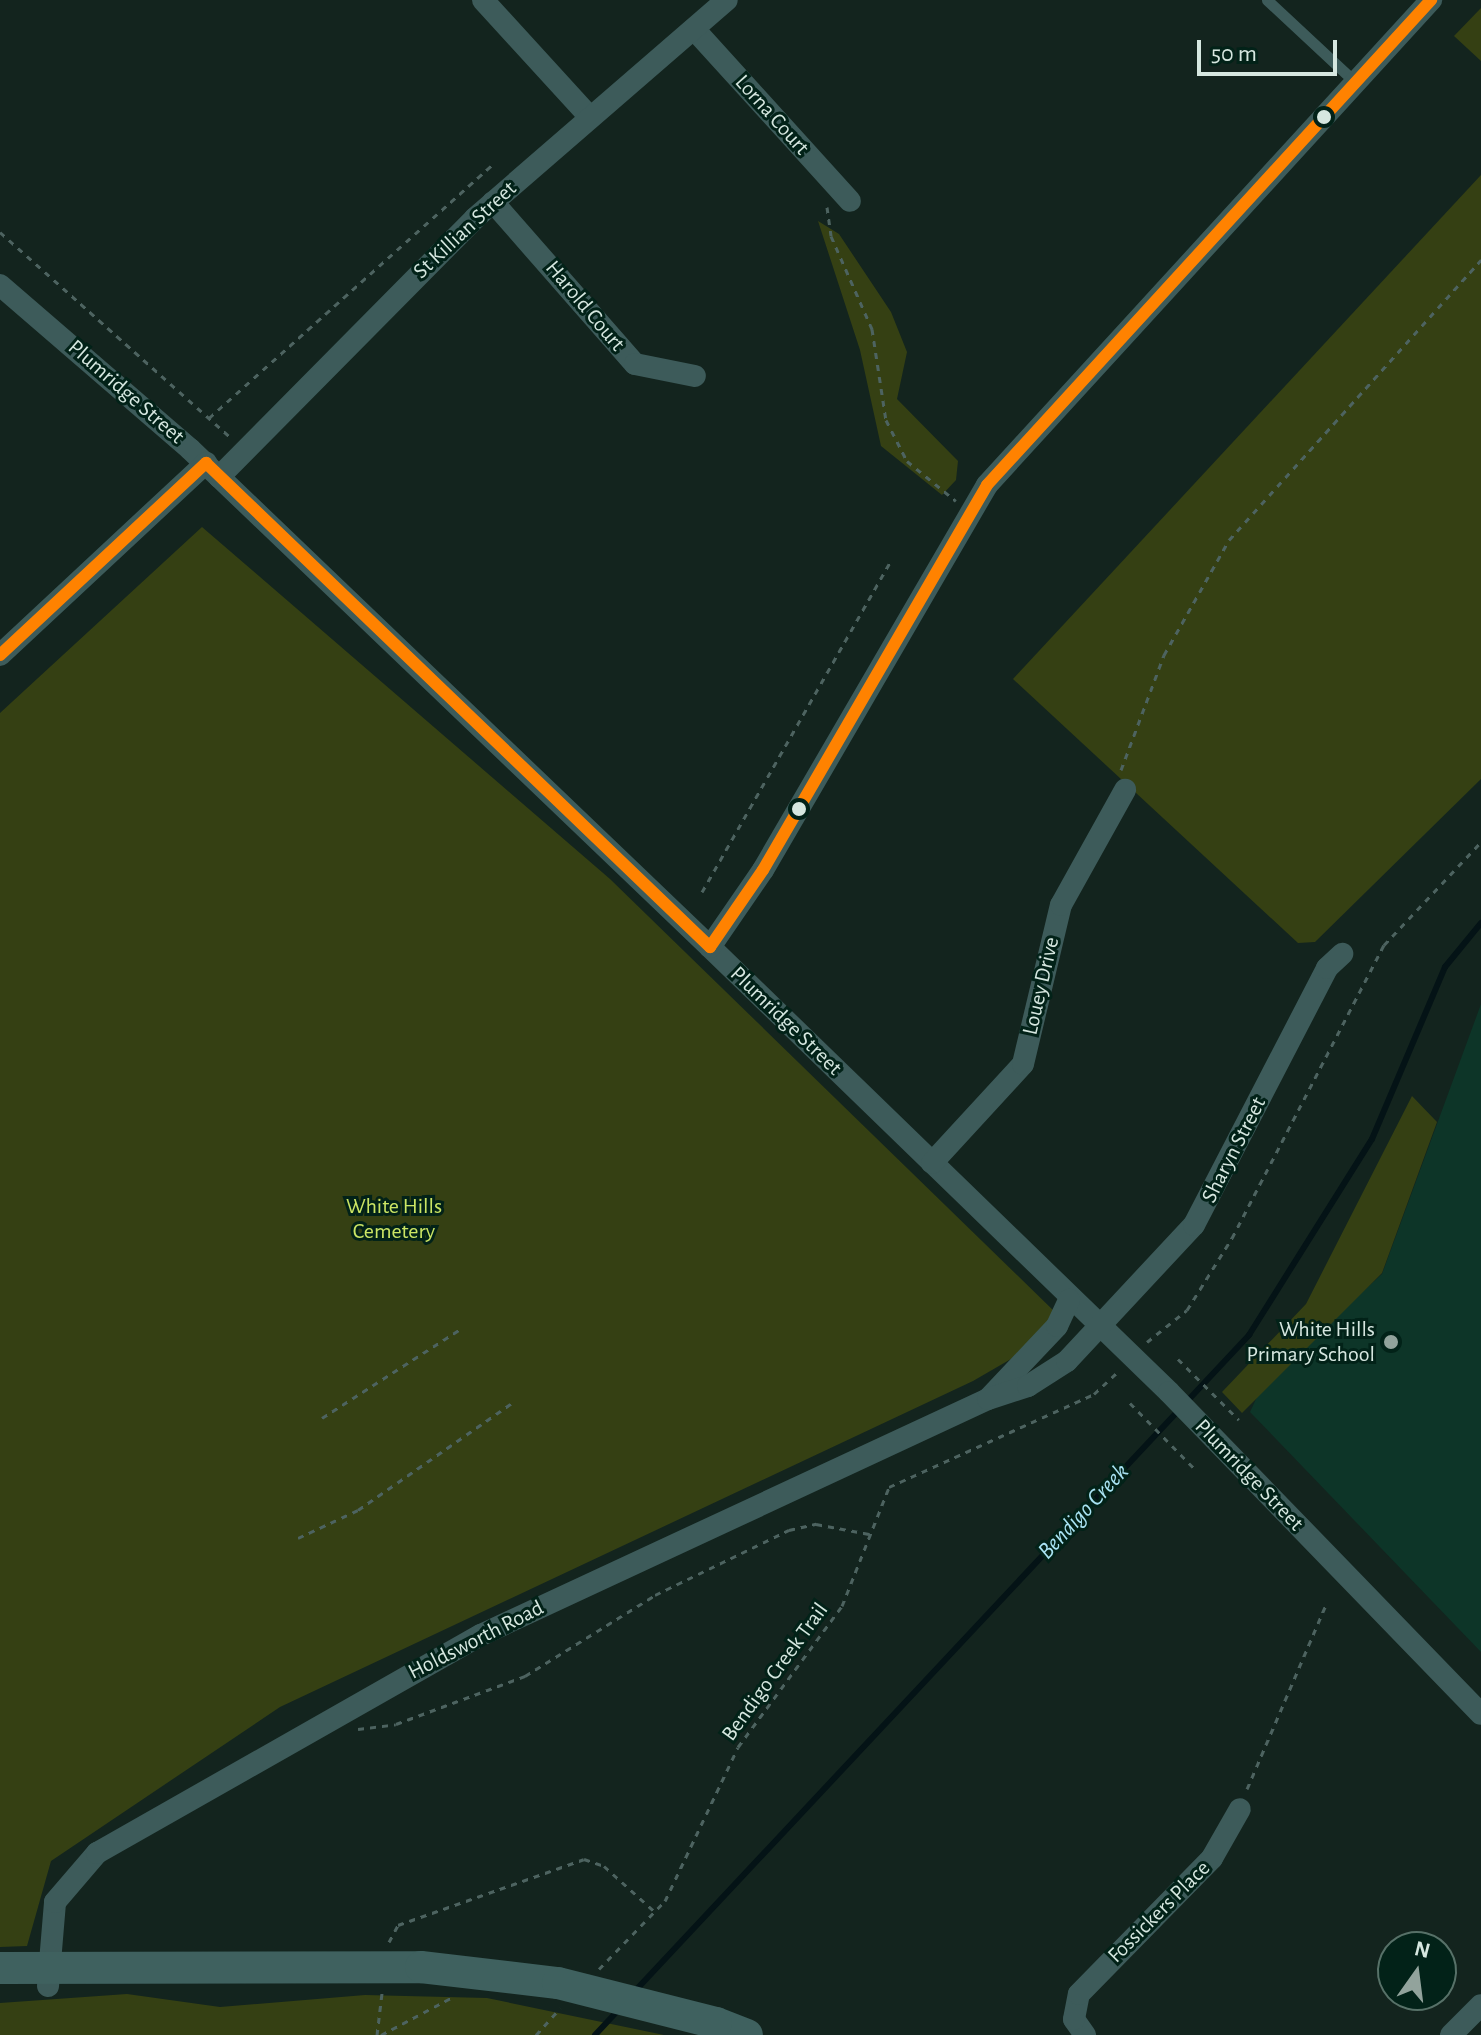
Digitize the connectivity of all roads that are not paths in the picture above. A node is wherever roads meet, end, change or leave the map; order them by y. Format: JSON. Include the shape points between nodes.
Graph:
{"nodes":[{"id":1,"x":483,"y":0,"type":"edge"},
{"id":2,"x":727,"y":0,"type":"edge"},
{"id":3,"x":1267,"y":0,"type":"edge"},
{"id":4,"x":1431,"y":0,"type":"edge"},
{"id":5,"x":694,"y":29,"type":"junction"},
{"id":6,"x":1355,"y":82,"type":"junction"},
{"id":7,"x":590,"y":117,"type":"junction"},
{"id":8,"x":850,"y":201,"type":"dead end"},
{"id":9,"x":493,"y":202,"type":"junction"},
{"id":10,"x":0,"y":285,"type":"edge"},
{"id":11,"x":695,"y":376,"type":"dead end"},
{"id":12,"x":212,"y":470,"type":"junction"},
{"id":13,"x":0,"y":655,"type":"edge"},
{"id":14,"x":1122,"y":784,"type":"road end"},
{"id":15,"x":710,"y":947,"type":"junction"},
{"id":16,"x":1342,"y":954,"type":"dead end"},
{"id":17,"x":932,"y":1163,"type":"junction"},
{"id":18,"x":1069,"y":1300,"type":"junction"},
{"id":19,"x":1099,"y":1329,"type":"junction"},
{"id":20,"x":988,"y":1399,"type":"junction"},
{"id":21,"x":1481,"y":1714,"type":"edge"},
{"id":22,"x":1240,"y":1809,"type":"road end"},
{"id":23,"x":0,"y":1968,"type":"edge"},
{"id":24,"x":47,"y":1976,"type":"junction"},
{"id":25,"x":0,"y":1986,"type":"edge"},
{"id":26,"x":1481,"y":2005,"type":"edge"},
{"id":27,"x":747,"y":2035,"type":"edge"},
{"id":28,"x":1085,"y":2035,"type":"edge"},
{"id":29,"x":1451,"y":2035,"type":"edge"}],
"edges":[{"from":1,"to":7,"type":"street"},
{"from":2,"to":5,"type":"street","name":"St Killian Street"},
{"from":3,"to":6,"type":"lane"},
{"from":4,"to":6,"type":"street"},
{"from":5,"to":7,"type":"street","name":"St Killian Street"},
{"from":5,"to":8,"type":"street","name":"Lorna Court"},
{"from":6,"to":15,"type":"street","via":[[1077,379],[969,510],[763,870]]},
{"from":7,"to":9,"type":"street","name":"St Killian Street"},
{"from":9,"to":11,"type":"street","name":"Harold Court","via":[[635,364]]},
{"from":9,"to":12,"type":"street","name":"St Killian Street"},
{"from":10,"to":12,"type":"street","name":"Plumridge Street"},
{"from":12,"to":13,"type":"street","name":"St Killian Street"},
{"from":12,"to":15,"type":"street","name":"Plumridge Street"},
{"from":14,"to":17,"type":"street","name":"Louey Drive","via":[[1061,905],[1023,1064]]},
{"from":15,"to":17,"type":"street","name":"Plumridge Street"},
{"from":16,"to":19,"type":"street","name":"Sharyn Street","via":[[1327,968],[1200,1217]]},
{"from":17,"to":18,"type":"street","name":"Plumridge Street"},
{"from":18,"to":19,"type":"street","name":"Plumridge Street"},
{"from":18,"to":20,"type":"street","name":"Holdsworth Road","via":[[1057,1326]]},
{"from":19,"to":20,"type":"street","name":"Holdsworth Road","via":[[1047,1376]]},
{"from":19,"to":21,"type":"street","name":"Plumridge Street","via":[[1205,1428]]},
{"from":20,"to":24,"type":"street","name":"Holdsworth Road","via":[[481,1635],[97,1853],[55,1902]]},
{"from":22,"to":28,"type":"street","name":"Fossickers Place","via":[[1212,1858],[1084,1988],[1074,2011]]},
{"from":23,"to":24,"type":"main road"},
{"from":24,"to":25,"type":"main road"},
{"from":24,"to":27,"type":"main road","bridge":true,"via":[[322,1966],[452,1969],[716,2023]]},
{"from":26,"to":29,"type":"street"}]}
